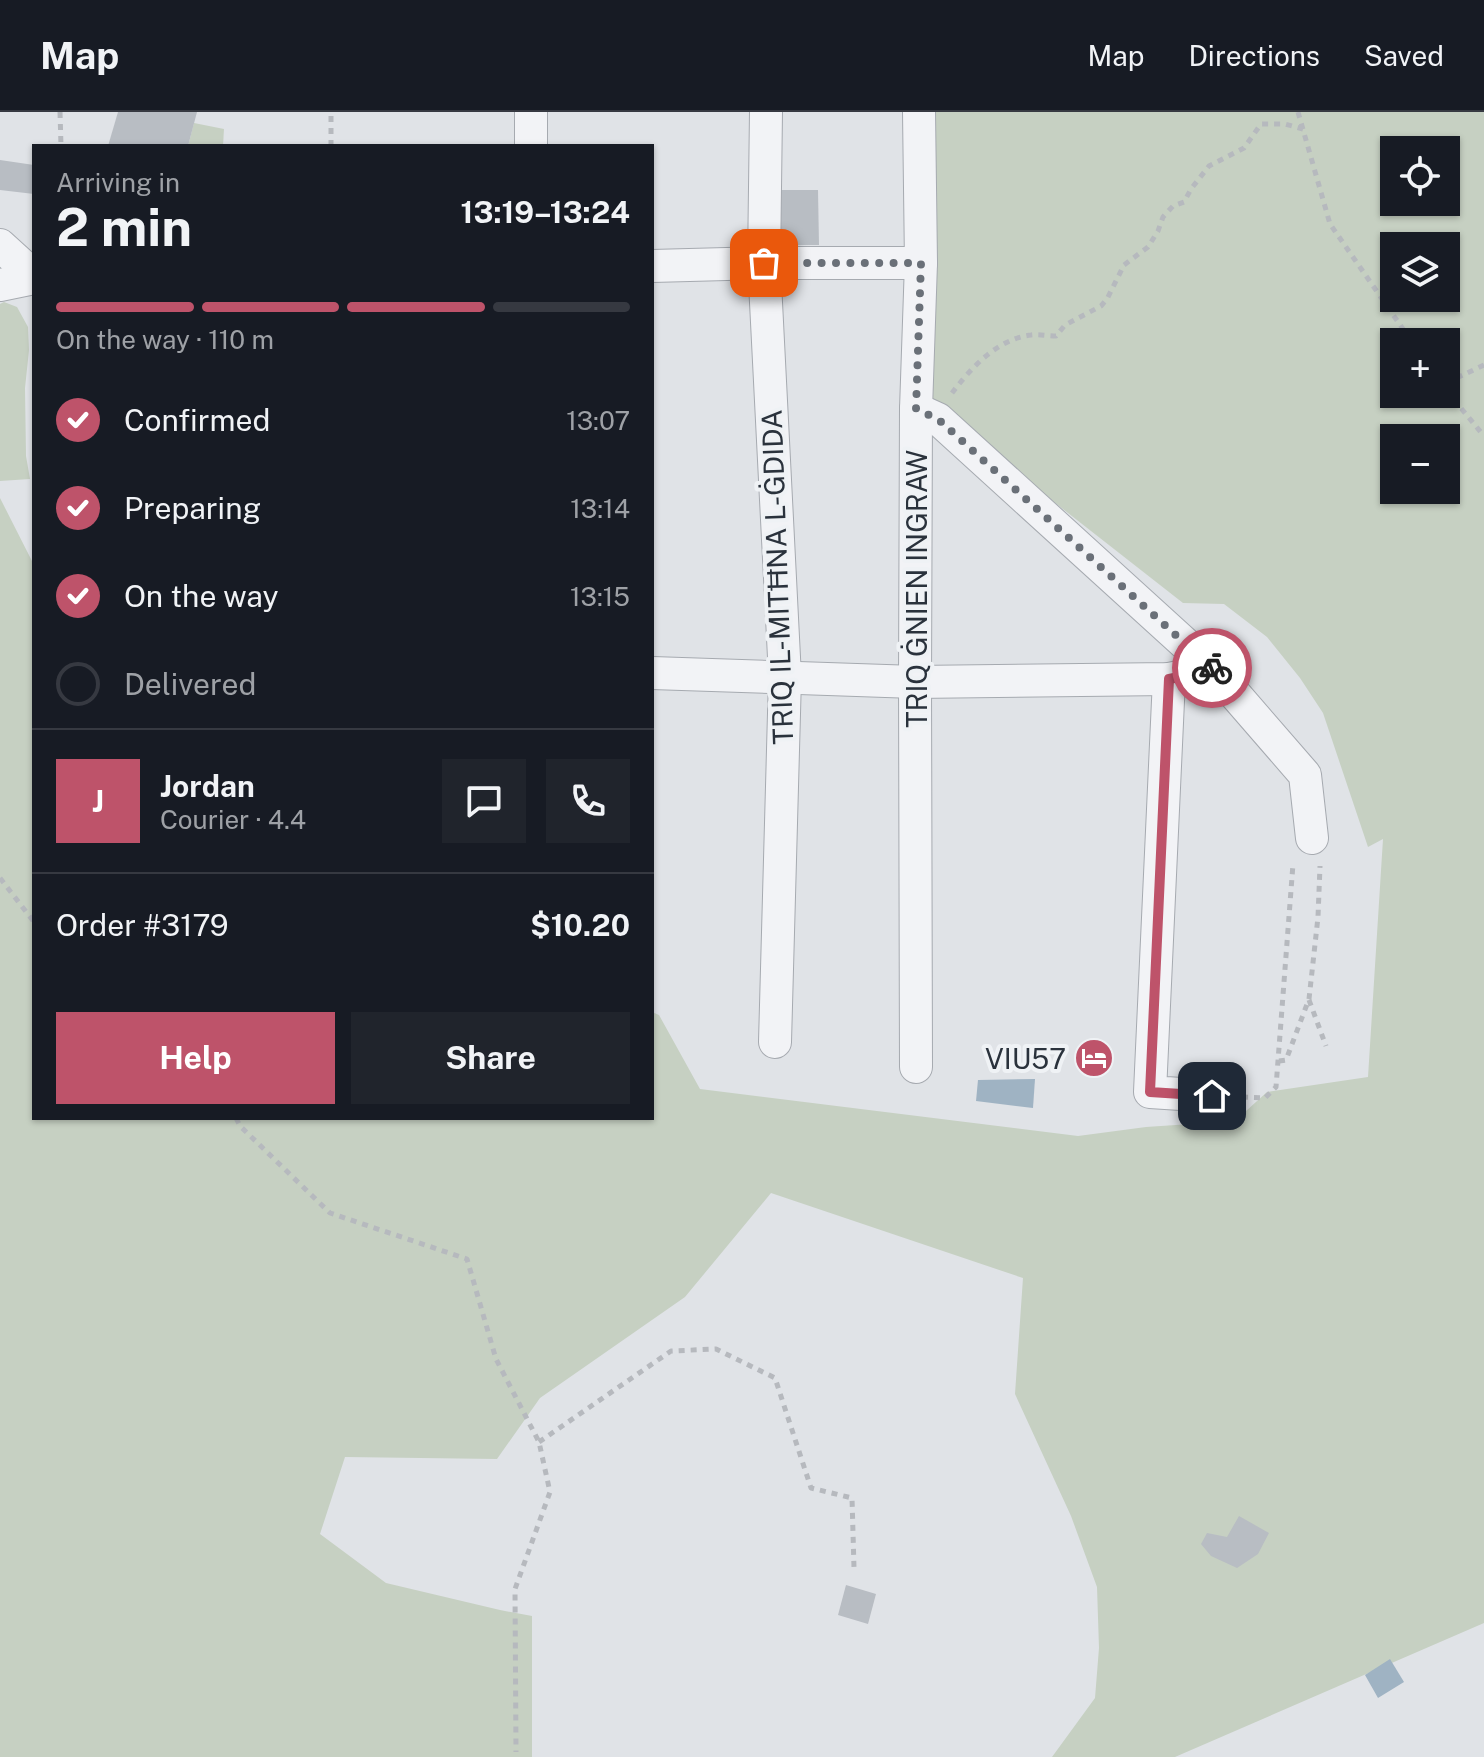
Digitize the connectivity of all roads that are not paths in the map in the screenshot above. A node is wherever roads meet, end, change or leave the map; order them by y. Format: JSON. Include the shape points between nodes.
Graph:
{"nodes":[{"id":1,"x":531,"y":112,"type":"edge"},
{"id":2,"x":766,"y":112,"type":"edge"},
{"id":3,"x":919,"y":112,"type":"edge"},
{"id":4,"x":531,"y":144,"type":"edge"},
{"id":5,"x":0,"y":245,"type":"edge"},
{"id":6,"x":764,"y":263,"type":"junction"},
{"id":7,"x":921,"y":263,"type":"junction"},
{"id":8,"x":654,"y":266,"type":"edge"},
{"id":9,"x":32,"y":275,"type":"edge"},
{"id":10,"x":32,"y":277,"type":"edge"},
{"id":11,"x":0,"y":285,"type":"edge"},
{"id":12,"x":927,"y":414,"type":"junction"},
{"id":13,"x":1214,"y":670,"type":"junction"},
{"id":14,"x":654,"y":673,"type":"edge"},
{"id":15,"x":785,"y":677,"type":"junction"},
{"id":16,"x":1169,"y":679,"type":"junction"},
{"id":17,"x":915,"y":682,"type":"junction"},
{"id":18,"x":1303,"y":851,"type":"road end"},
{"id":19,"x":775,"y":1042,"type":"dead end"},
{"id":20,"x":916,"y":1067,"type":"dead end"},
{"id":21,"x":1212,"y":1096,"type":"dead end"}],
"edges":[{"from":1,"to":4,"type":"street"},
{"from":2,"to":6,"type":"street","name":"TRIQ IL-MITĦNA L-ĠDIDA"},
{"from":3,"to":7,"type":"street","name":"TRIQ ĠNIEN INGRAW"},
{"from":5,"to":9,"type":"street"},
{"from":6,"to":7,"type":"street"},
{"from":6,"to":8,"type":"street"},
{"from":6,"to":15,"type":"street","name":"TRIQ IL-MITĦNA L-ĠDIDA"},
{"from":7,"to":12,"type":"street","name":"TRIQ ĠNIEN INGRAW"},
{"from":10,"to":11,"type":"street"},
{"from":12,"to":13,"type":"street"},
{"from":12,"to":17,"type":"street","name":"TRIQ ĠNIEN INGRAW"},
{"from":13,"to":16,"type":"street"},
{"from":13,"to":18,"type":"street","via":[[1305,775]]},
{"from":14,"to":15,"type":"street"},
{"from":15,"to":17,"type":"street"},
{"from":15,"to":19,"type":"street","name":"TRIQ IL-MITĦNA L-ĠDIDA"},
{"from":16,"to":17,"type":"street"},
{"from":16,"to":21,"type":"street","via":[[1150,1092]]},
{"from":17,"to":20,"type":"street","name":"TRIQ ĠNIEN INGRAW"}]}
